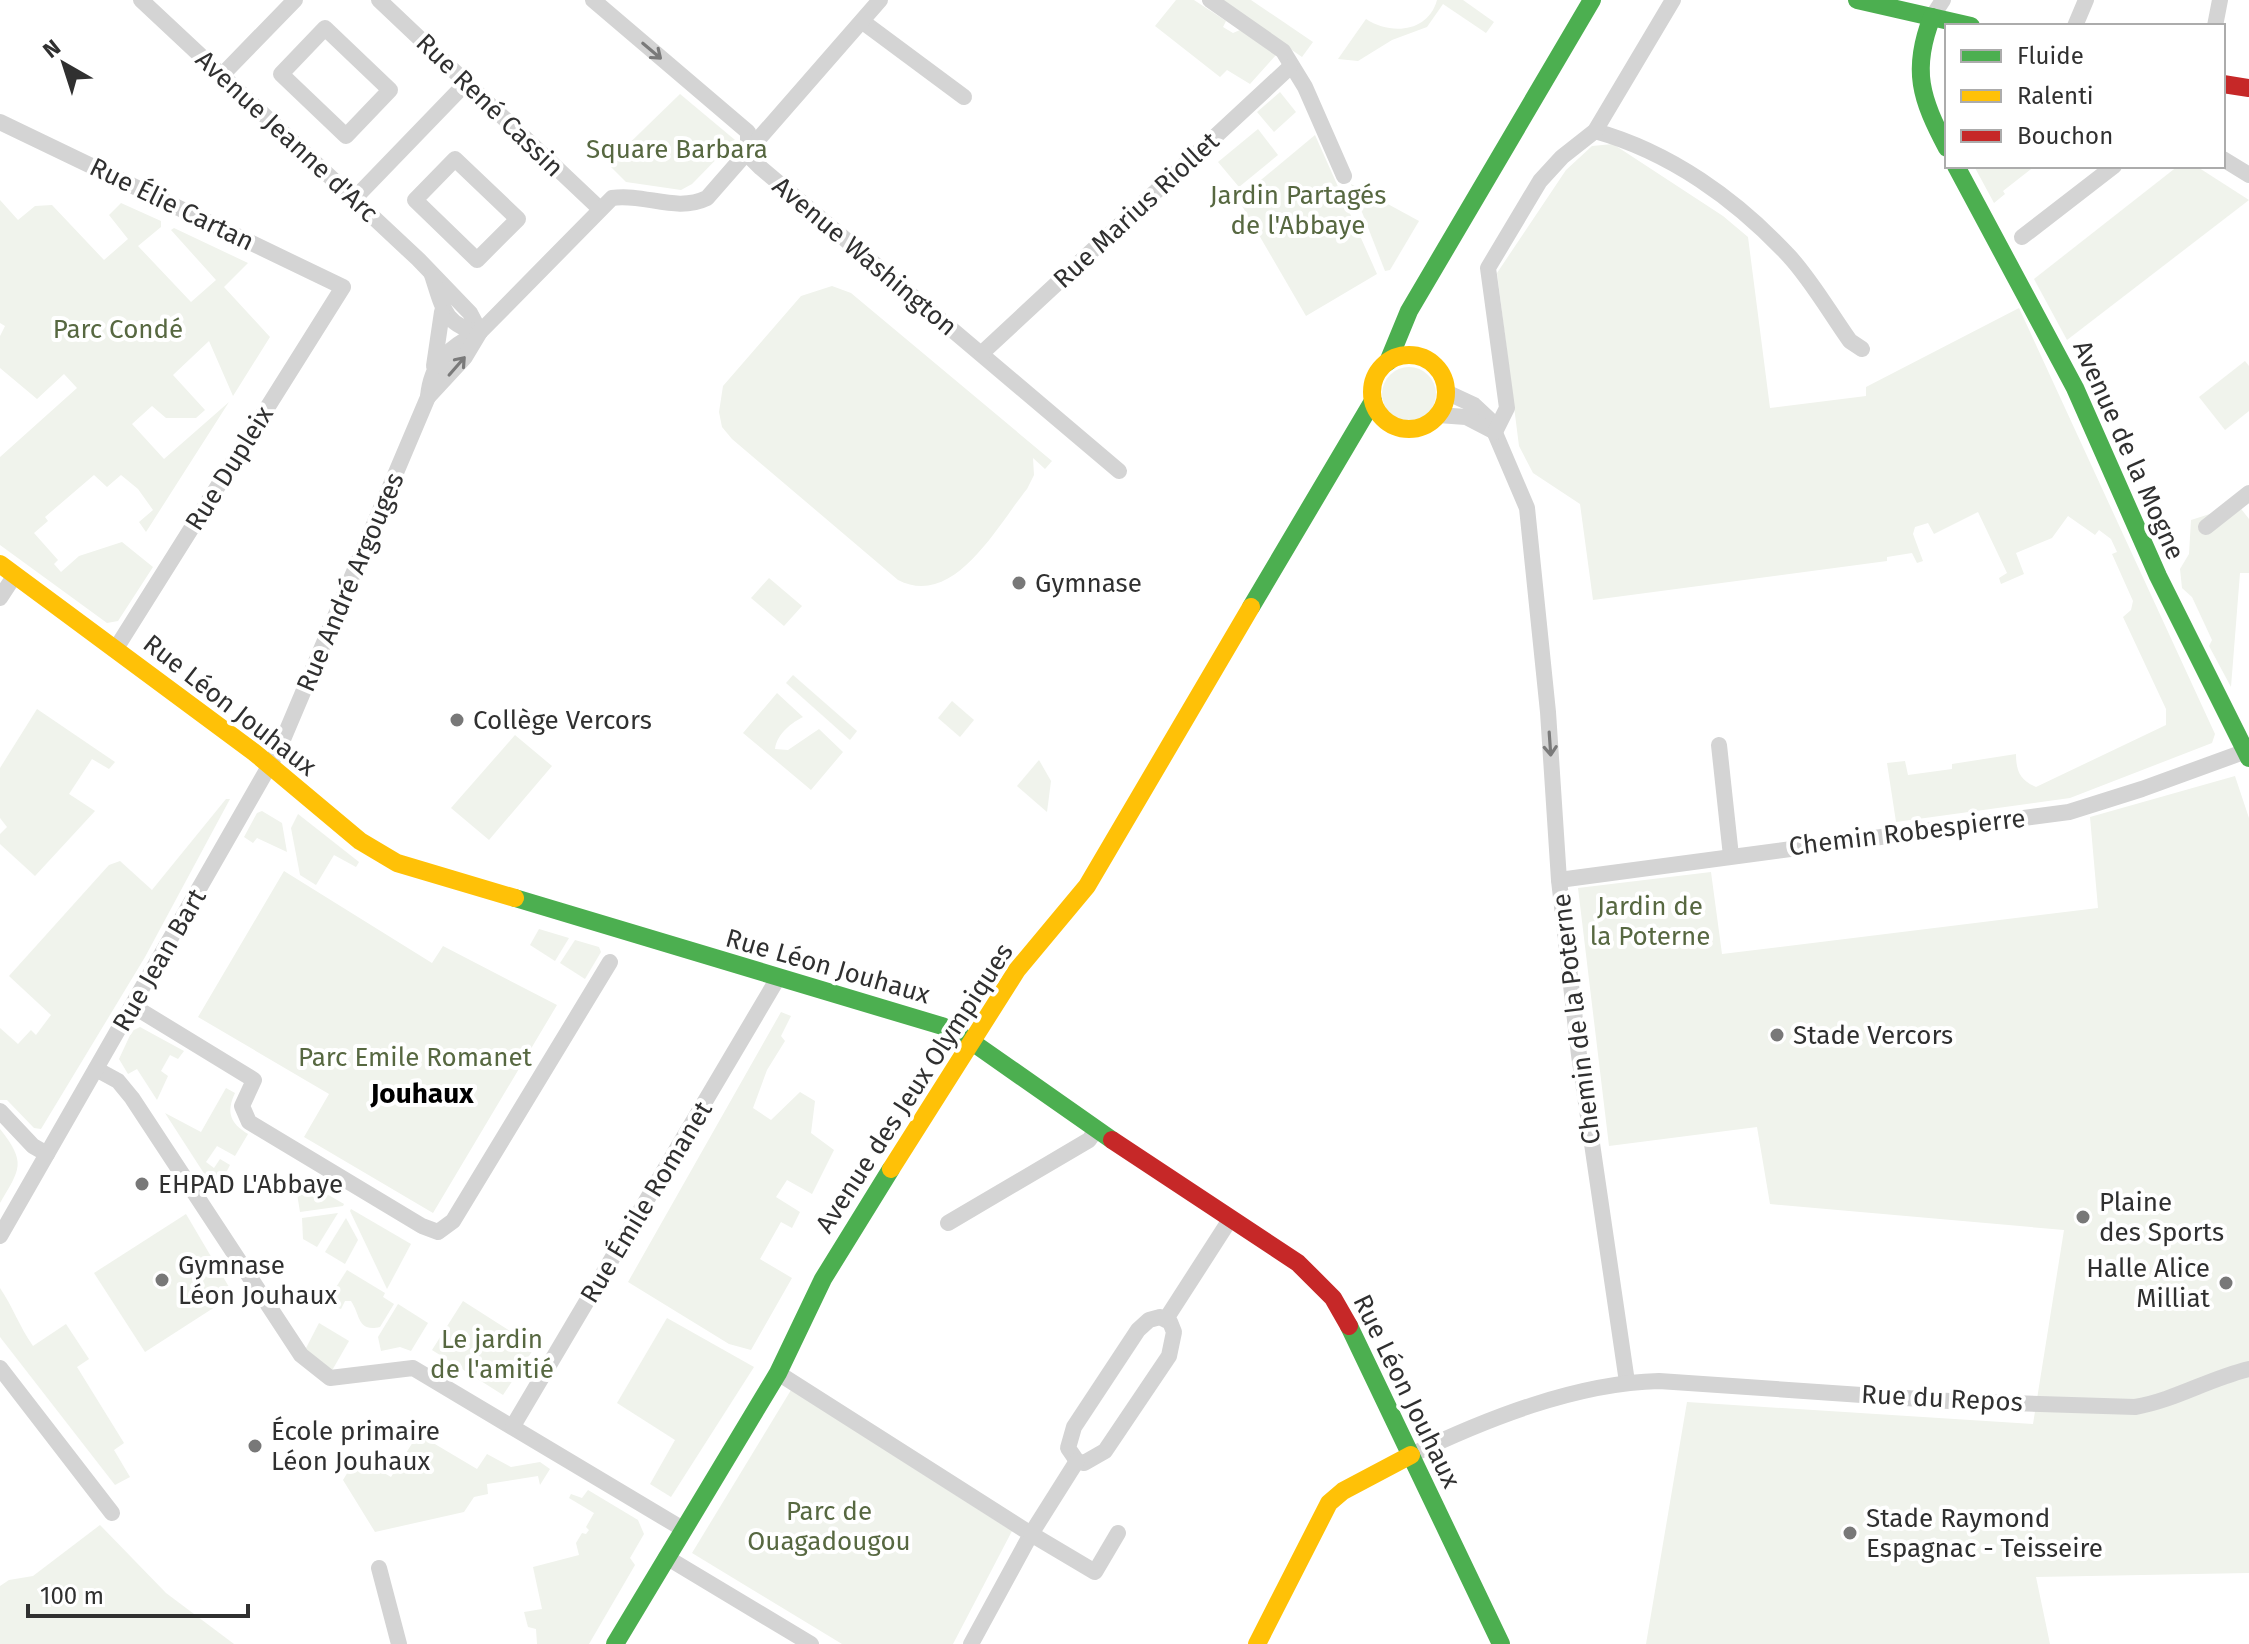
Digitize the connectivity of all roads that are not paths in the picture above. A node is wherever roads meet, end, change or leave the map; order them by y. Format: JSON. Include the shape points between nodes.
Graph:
{"nodes":[{"id":1,"x":141,"y":0,"type":"edge"},
{"id":2,"x":295,"y":0,"type":"edge"},
{"id":3,"x":379,"y":0,"type":"edge"},
{"id":4,"x":593,"y":0,"type":"edge"},
{"id":5,"x":880,"y":0,"type":"edge"},
{"id":6,"x":1210,"y":0,"type":"edge"},
{"id":7,"x":1592,"y":0,"type":"edge"},
{"id":8,"x":1673,"y":0,"type":"edge"},
{"id":9,"x":1857,"y":0,"type":"edge"},
{"id":10,"x":1943,"y":0,"type":"edge"},
{"id":11,"x":2086,"y":0,"type":"edge"},
{"id":12,"x":2220,"y":0,"type":"edge"},
{"id":13,"x":1932,"y":17,"type":"junction"},
{"id":14,"x":863,"y":22,"type":"junction"},
{"id":15,"x":1962,"y":24,"type":"edge"},
{"id":16,"x":2076,"y":24,"type":"edge"},
{"id":17,"x":2215,"y":24,"type":"edge"},
{"id":18,"x":1290,"y":67,"type":"junction"},
{"id":19,"x":223,"y":74,"type":"junction"},
{"id":20,"x":281,"y":74,"type":"joint"},
{"id":21,"x":468,"y":81,"type":"junction"},
{"id":22,"x":2225,"y":84,"type":"edge"},
{"id":23,"x":2249,"y":88,"type":"edge"},
{"id":24,"x":964,"y":97,"type":"dead end"},
{"id":25,"x":0,"y":122,"type":"edge"},
{"id":26,"x":1595,"y":131,"type":"junction"},
{"id":27,"x":1945,"y":144,"type":"edge"},
{"id":28,"x":748,"y":155,"type":"junction"},
{"id":29,"x":2225,"y":160,"type":"edge"},
{"id":30,"x":1957,"y":168,"type":"edge"},
{"id":31,"x":2111,"y":168,"type":"edge"},
{"id":32,"x":2249,"y":175,"type":"edge"},
{"id":33,"x":1344,"y":176,"type":"dead end"},
{"id":34,"x":355,"y":198,"type":"junction"},
{"id":35,"x":600,"y":209,"type":"junction"},
{"id":36,"x":447,"y":231,"type":"joint"},
{"id":37,"x":2022,"y":237,"type":"dead end"},
{"id":38,"x":432,"y":275,"type":"junction"},
{"id":39,"x":343,"y":287,"type":"joint"},
{"id":40,"x":442,"y":312,"type":"junction"},
{"id":41,"x":1405,"y":321,"type":"junction"},
{"id":42,"x":480,"y":332,"type":"junction"},
{"id":43,"x":1862,"y":349,"type":"dead end"},
{"id":44,"x":982,"y":353,"type":"junction"},
{"id":45,"x":1419,"y":357,"type":"junction"},
{"id":46,"x":1388,"y":362,"type":"junction"},
{"id":47,"x":434,"y":367,"type":"junction"},
{"id":48,"x":1446,"y":392,"type":"junction"},
{"id":49,"x":428,"y":397,"type":"junction"},
{"id":50,"x":1373,"y":401,"type":"junction"},
{"id":51,"x":1438,"y":415,"type":"junction"},
{"id":52,"x":1395,"y":427,"type":"junction"},
{"id":53,"x":1495,"y":432,"type":"junction"},
{"id":54,"x":1346,"y":446,"type":"junction"},
{"id":55,"x":1119,"y":471,"type":"dead end"},
{"id":56,"x":2249,"y":493,"type":"edge"},
{"id":57,"x":2206,"y":527,"type":"dead end"},
{"id":58,"x":7,"y":569,"type":"edge"},
{"id":59,"x":0,"y":598,"type":"edge"},
{"id":60,"x":115,"y":650,"type":"junction"},
{"id":61,"x":1719,"y":745,"type":"dead end"},
{"id":62,"x":2248,"y":753,"type":"edge"},
{"id":63,"x":270,"y":766,"type":"junction"},
{"id":64,"x":1731,"y":856,"type":"junction"},
{"id":65,"x":1559,"y":880,"type":"junction"},
{"id":66,"x":610,"y":962,"type":"dead end"},
{"id":67,"x":778,"y":978,"type":"junction"},
{"id":68,"x":133,"y":1006,"type":"junction"},
{"id":69,"x":972,"y":1042,"type":"junction"},
{"id":70,"x":96,"y":1069,"type":"junction"},
{"id":71,"x":0,"y":1111,"type":"edge"},
{"id":72,"x":1096,"y":1130,"type":"junction"},
{"id":73,"x":47,"y":1154,"type":"junction"},
{"id":74,"x":1231,"y":1218,"type":"junction"},
{"id":75,"x":948,"y":1223,"type":"dead end"},
{"id":76,"x":0,"y":1236,"type":"edge"},
{"id":77,"x":1166,"y":1319,"type":"junction"},
{"id":78,"x":0,"y":1368,"type":"edge"},
{"id":79,"x":2249,"y":1369,"type":"edge"},
{"id":80,"x":778,"y":1373,"type":"junction"},
{"id":81,"x":1627,"y":1382,"type":"junction"},
{"id":82,"x":513,"y":1426,"type":"junction"},
{"id":83,"x":1411,"y":1455,"type":"junction"},
{"id":84,"x":1077,"y":1461,"type":"junction"},
{"id":85,"x":112,"y":1513,"type":"dead end"},
{"id":86,"x":683,"y":1529,"type":"junction"},
{"id":87,"x":1118,"y":1533,"type":"dead end"},
{"id":88,"x":1031,"y":1534,"type":"junction"},
{"id":89,"x":666,"y":1557,"type":"junction"},
{"id":90,"x":379,"y":1568,"type":"dead end"},
{"id":91,"x":399,"y":1644,"type":"edge"},
{"id":92,"x":615,"y":1644,"type":"edge"},
{"id":93,"x":811,"y":1644,"type":"edge"},
{"id":94,"x":971,"y":1644,"type":"edge"},
{"id":95,"x":1257,"y":1644,"type":"edge"},
{"id":96,"x":1501,"y":1644,"type":"edge"}],
"edges":[{"from":1,"to":19,"type":"street","name":"Avenue Jeanne d'Arc"},
{"from":2,"to":19,"type":"street"},
{"from":3,"to":21,"type":"street","name":"Rue René Cassin"},
{"from":4,"to":28,"type":"street","name":"Avenue Washington","one_way":true,"via":[[748,132]]},
{"from":5,"to":14,"type":"street"},
{"from":6,"to":18,"type":"street","via":[[1283,51]]},
{"from":7,"to":41,"type":"main road"},
{"from":8,"to":26,"type":"street"},
{"from":9,"to":13,"type":"main road"},
{"from":10,"to":13,"type":"street"},
{"from":11,"to":16,"type":"street"},
{"from":12,"to":17,"type":"street"},
{"from":13,"to":15,"type":"main road"},
{"from":13,"to":27,"type":"main road","via":[[1921,40],[1917,71],[1925,107]]},
{"from":14,"to":24,"type":"street"},
{"from":14,"to":28,"type":"street"},
{"from":18,"to":33,"type":"street","via":[[1305,87]]},
{"from":18,"to":44,"type":"street","name":"Rue Marius Riollet"},
{"from":19,"to":34,"type":"street","name":"Avenue Jeanne d'Arc"},
{"from":20,"to":20,"type":"street","via":[[325,28],[390,90],[346,136]]},
{"from":21,"to":34,"type":"street"},
{"from":21,"to":35,"type":"street","name":"Rue René Cassin"},
{"from":22,"to":23,"type":"main road"},
{"from":25,"to":39,"type":"street","name":"Rue Élie Cartan"},
{"from":26,"to":43,"type":"street","via":[[1665,157],[1751,219],[1791,258],[1850,341]]},
{"from":26,"to":53,"type":"street","via":[[1540,181],[1488,268],[1507,408]]},
{"from":28,"to":35,"type":"street","via":[[707,198],[694,204],[623,197],[612,198]]},
{"from":28,"to":44,"type":"street","name":"Avenue Washington"},
{"from":29,"to":32,"type":"street"},
{"from":30,"to":62,"type":"main road","name":"Avenue de la Mogne","via":[[2075,388],[2158,576]]},
{"from":31,"to":37,"type":"street"},
{"from":34,"to":38,"type":"street","name":"Avenue Jeanne d'Arc"},
{"from":35,"to":42,"type":"street"},
{"from":36,"to":36,"type":"street","via":[[415,200],[455,159],[518,219],[477,260]]},
{"from":38,"to":40,"type":"street","name":"Avenue Jeanne d'Arc"},
{"from":38,"to":42,"type":"street","name":"Avenue Jeanne d'Arc","via":[[470,313]]},
{"from":39,"to":60,"type":"street","name":"Rue Dupleix"},
{"from":40,"to":42,"type":"street","via":[[463,330]]},
{"from":40,"to":47,"type":"street","name":"Rue André Argouges"},
{"from":41,"to":45,"type":"main road"},
{"from":41,"to":46,"type":"main road"},
{"from":42,"to":47,"type":"street","via":[[457,343]]},
{"from":49,"to":42,"type":"street","name":"Rue André Argouges","one_way":true},
{"from":44,"to":55,"type":"street","name":"Avenue Washington"},
{"from":45,"to":46,"type":"main road"},
{"from":45,"to":48,"type":"main road","via":[[1438,369]]},
{"from":46,"to":50,"type":"main road","via":[[1374,379]]},
{"from":47,"to":49,"type":"street","name":"Rue André Argouges"},
{"from":48,"to":51,"type":"main road"},
{"from":48,"to":53,"type":"street","name":"Chemin de la Poterne","via":[[1474,405]]},
{"from":49,"to":63,"type":"street","name":"Rue André Argouges"},
{"from":50,"to":52,"type":"main road","via":[[1377,412]]},
{"from":50,"to":54,"type":"main road","name":"Avenue des Jeux Olympiques"},
{"from":51,"to":52,"type":"main road","via":[[1419,428]]},
{"from":51,"to":53,"type":"street","via":[[1466,417]]},
{"from":52,"to":54,"type":"main road"},
{"from":53,"to":65,"type":"street","name":"Chemin de la Poterne","one_way":true,"via":[[1527,508]]},
{"from":54,"to":69,"type":"main road","name":"Avenue des Jeux Olympiques","via":[[1087,886],[1017,970]]},
{"from":56,"to":57,"type":"street"},
{"from":58,"to":59,"type":"street"},
{"from":58,"to":60,"type":"main road","name":"Rue Léon Jouhaux"},
{"from":60,"to":63,"type":"main road","name":"Rue Léon Jouhaux"},
{"from":61,"to":64,"type":"street"},
{"from":62,"to":64,"type":"street","name":"Chemin Robespierre","via":[[2069,812]]},
{"from":63,"to":67,"type":"main road","name":"Rue Léon Jouhaux","via":[[349,833],[397,863]]},
{"from":63,"to":68,"type":"street","name":"Rue Jean Bart"},
{"from":64,"to":65,"type":"street","name":"Chemin Robespierre"},
{"from":65,"to":81,"type":"street","name":"Chemin de la Poterne"},
{"from":66,"to":68,"type":"street","via":[[453,1221],[438,1232],[249,1122],[242,1106],[254,1080]]},
{"from":67,"to":69,"type":"main road","name":"Rue Léon Jouhaux","via":[[942,1026]]},
{"from":67,"to":82,"type":"street","name":"Rue Émile Romanet"},
{"from":68,"to":70,"type":"street","name":"Rue Jean Bart"},
{"from":69,"to":72,"type":"main road","name":"Rue Léon Jouhaux"},
{"from":69,"to":80,"type":"main road","name":"Avenue des Jeux Olympiques","via":[[823,1279]]},
{"from":70,"to":73,"type":"street","name":"Rue Jean Bart"},
{"from":70,"to":82,"type":"street","via":[[118,1081],[132,1098],[294,1348],[330,1378],[413,1368]]},
{"from":71,"to":73,"type":"street"},
{"from":72,"to":74,"type":"main road","name":"Rue Léon Jouhaux"},
{"from":72,"to":75,"type":"street","via":[[1089,1140]]},
{"from":73,"to":76,"type":"street","name":"Rue Jean Bart"},
{"from":74,"to":77,"type":"street"},
{"from":74,"to":83,"type":"main road","name":"Rue Léon Jouhaux","via":[[1298,1263],[1333,1298]]},
{"from":77,"to":84,"type":"street","via":[[1174,1332],[1169,1356],[1105,1451],[1084,1463]]},
{"from":77,"to":84,"type":"street","via":[[1143,1323],[1074,1427],[1068,1448]]},
{"from":78,"to":85,"type":"street"},
{"from":79,"to":81,"type":"street","name":"Rue du Repos","via":[[2135,1407]]},
{"from":80,"to":86,"type":"main road","name":"Avenue des Jeux Olympiques"},
{"from":80,"to":88,"type":"street"},
{"from":81,"to":83,"type":"street","via":[[1584,1388]]},
{"from":82,"to":86,"type":"street"},
{"from":83,"to":95,"type":"main road","via":[[1329,1503]]},
{"from":83,"to":96,"type":"main road","name":"Rue Léon Jouhaux"},
{"from":84,"to":88,"type":"street"},
{"from":86,"to":89,"type":"main road","name":"Avenue des Jeux Olympiques"},
{"from":87,"to":88,"type":"street","via":[[1095,1572]]},
{"from":88,"to":94,"type":"street"},
{"from":89,"to":92,"type":"main road","name":"Avenue des Jeux Olympiques"},
{"from":89,"to":93,"type":"street"},
{"from":90,"to":91,"type":"street"}]}
